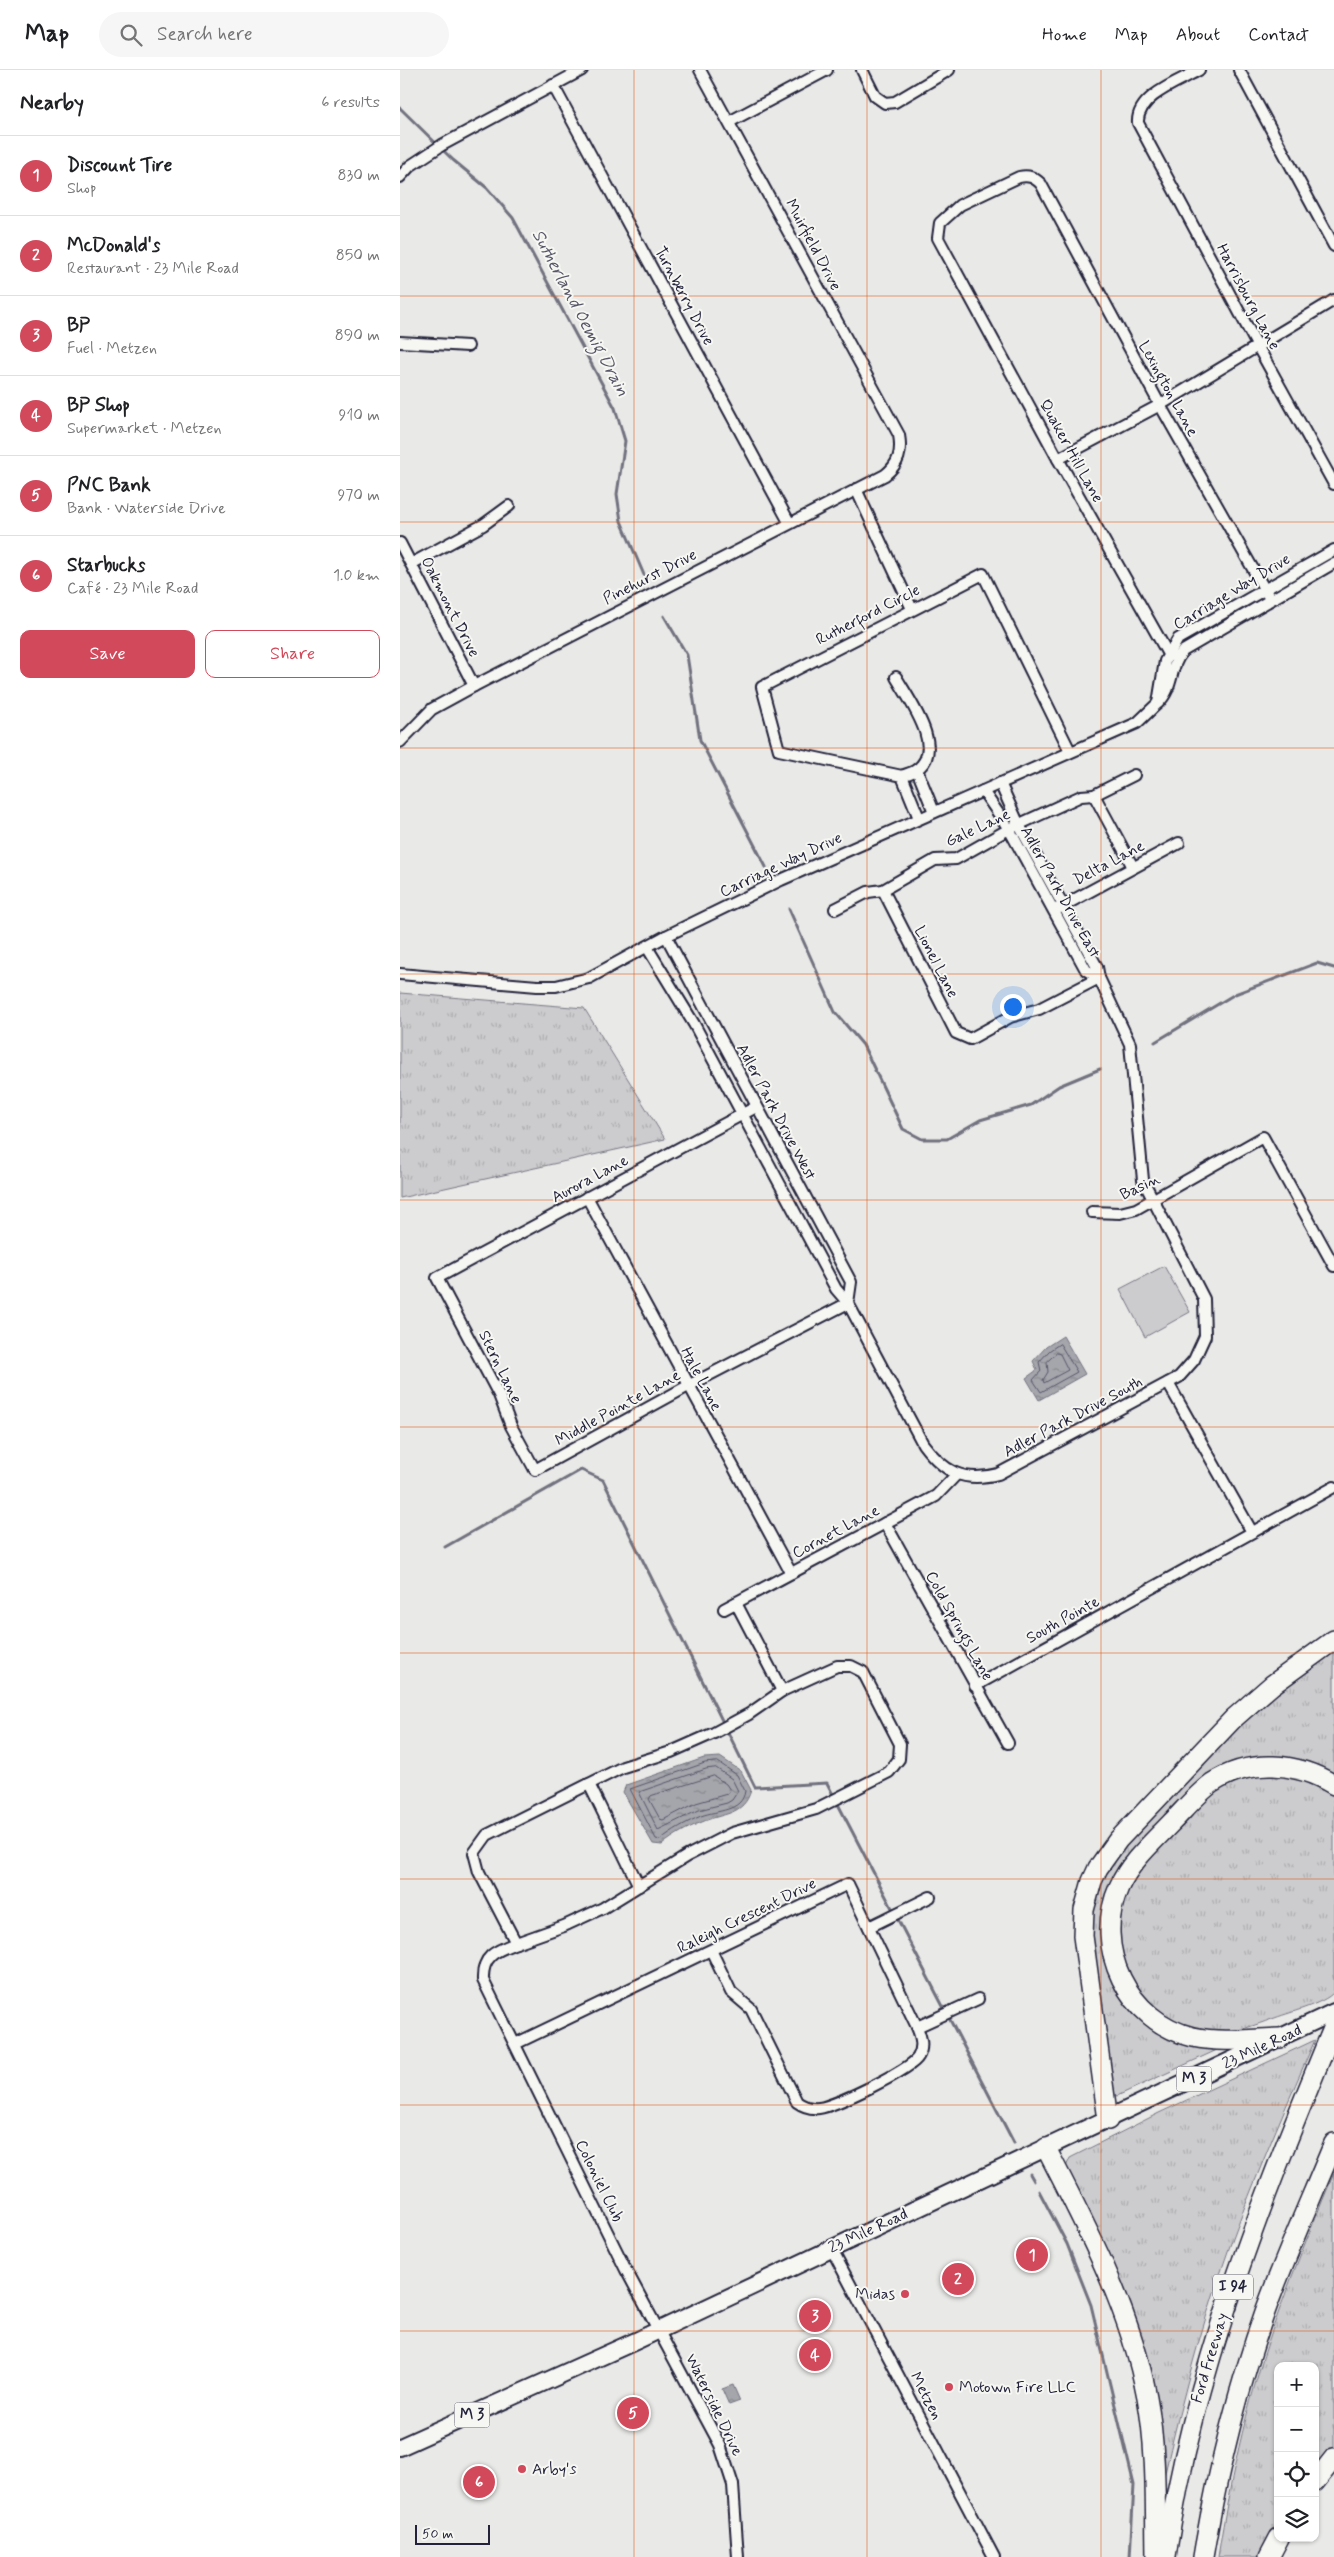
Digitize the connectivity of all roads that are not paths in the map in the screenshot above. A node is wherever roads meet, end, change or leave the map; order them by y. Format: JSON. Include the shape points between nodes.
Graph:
{"nodes":[{"id":1,"x":582,"y":70,"type":"edge"},
{"id":2,"x":700,"y":70,"type":"edge"},
{"id":3,"x":827,"y":70,"type":"edge"},
{"id":4,"x":862,"y":70,"type":"edge"},
{"id":5,"x":950,"y":70,"type":"edge"},
{"id":6,"x":1200,"y":70,"type":"edge"},
{"id":7,"x":1239,"y":70,"type":"edge"},
{"id":8,"x":553,"y":85,"type":"junction"},
{"id":9,"x":729,"y":122,"type":"junction"},
{"id":10,"x":400,"y":177,"type":"edge"},
{"id":11,"x":1045,"y":190,"type":"joint"},
{"id":12,"x":1334,"y":246,"type":"edge"},
{"id":13,"x":1334,"y":300,"type":"edge"},
{"id":14,"x":400,"y":342,"type":"edge"},
{"id":15,"x":468,"y":346,"type":"dead end"},
{"id":16,"x":1258,"y":347,"type":"junction"},
{"id":17,"x":1160,"y":405,"type":"junction"},
{"id":18,"x":899,"y":435,"type":"joint"},
{"id":19,"x":1058,"y":459,"type":"junction"},
{"id":20,"x":1334,"y":484,"type":"edge"},
{"id":21,"x":856,"y":489,"type":"junction"},
{"id":22,"x":509,"y":506,"type":"dead end"},
{"id":23,"x":789,"y":522,"type":"junction"},
{"id":24,"x":400,"y":543,"type":"edge"},
{"id":25,"x":1334,"y":550,"type":"edge"},
{"id":26,"x":1334,"y":563,"type":"edge"},
{"id":27,"x":411,"y":564,"type":"junction"},
{"id":28,"x":1265,"y":589,"type":"junction"},
{"id":29,"x":1270,"y":599,"type":"junction"},
{"id":30,"x":912,"y":609,"type":"junction"},
{"id":31,"x":1173,"y":656,"type":"junction"},
{"id":32,"x":896,"y":677,"type":"dead end"},
{"id":33,"x":474,"y":686,"type":"junction"},
{"id":34,"x":400,"y":742,"type":"edge"},
{"id":35,"x":1070,"y":751,"type":"junction"},
{"id":36,"x":917,"y":770,"type":"junction"},
{"id":37,"x":1134,"y":775,"type":"dead end"},
{"id":38,"x":902,"y":776,"type":"junction"},
{"id":39,"x":1000,"y":783,"type":"junction"},
{"id":40,"x":983,"y":791,"type":"junction"},
{"id":41,"x":1094,"y":795,"type":"junction"},
{"id":42,"x":934,"y":812,"type":"junction"},
{"id":43,"x":919,"y":818,"type":"junction"},
{"id":44,"x":1019,"y":825,"type":"junction"},
{"id":45,"x":1009,"y":830,"type":"junction"},
{"id":46,"x":1179,"y":843,"type":"dead end"},
{"id":47,"x":1133,"y":867,"type":"junction"},
{"id":48,"x":882,"y":890,"type":"junction"},
{"id":49,"x":1064,"y":905,"type":"junction"},
{"id":50,"x":835,"y":909,"type":"dead end"},
{"id":51,"x":1054,"y":911,"type":"junction"},
{"id":52,"x":666,"y":936,"type":"junction"},
{"id":53,"x":647,"y":947,"type":"junction"},
{"id":54,"x":400,"y":974,"type":"edge"},
{"id":55,"x":1099,"y":978,"type":"junction"},
{"id":56,"x":756,"y":1107,"type":"junction"},
{"id":57,"x":743,"y":1114,"type":"junction"},
{"id":58,"x":587,"y":1198,"type":"junction"},
{"id":59,"x":1153,"y":1200,"type":"junction"},
{"id":60,"x":1092,"y":1212,"type":"dead end"},
{"id":61,"x":1334,"y":1266,"type":"edge"},
{"id":62,"x":438,"y":1278,"type":"joint"},
{"id":63,"x":848,"y":1303,"type":"junction"},
{"id":64,"x":1194,"y":1360,"type":"joint"},
{"id":65,"x":1168,"y":1383,"type":"junction"},
{"id":66,"x":688,"y":1386,"type":"junction"},
{"id":67,"x":535,"y":1470,"type":"joint"},
{"id":68,"x":956,"y":1476,"type":"junction"},
{"id":69,"x":1334,"y":1487,"type":"edge"},
{"id":70,"x":885,"y":1523,"type":"junction"},
{"id":71,"x":1252,"y":1532,"type":"junction"},
{"id":72,"x":791,"y":1573,"type":"junction"},
{"id":73,"x":736,"y":1603,"type":"junction"},
{"id":74,"x":724,"y":1609,"type":"dead end"},
{"id":75,"x":1334,"y":1640,"type":"edge"},
{"id":76,"x":975,"y":1686,"type":"junction"},
{"id":77,"x":782,"y":1692,"type":"junction"},
{"id":78,"x":1008,"y":1743,"type":"dead end"},
{"id":79,"x":589,"y":1784,"type":"junction"},
{"id":80,"x":1334,"y":1785,"type":"edge"},
{"id":81,"x":640,"y":1886,"type":"junction"},
{"id":82,"x":930,"y":1897,"type":"dead end"},
{"id":83,"x":869,"y":1927,"type":"junction"},
{"id":84,"x":516,"y":1942,"type":"junction"},
{"id":85,"x":711,"y":1950,"type":"junction"},
{"id":86,"x":978,"y":1999,"type":"dead end"},
{"id":87,"x":1334,"y":2012,"type":"edge"},
{"id":88,"x":1334,"y":2026,"type":"edge"},
{"id":89,"x":917,"y":2028,"type":"junction"},
{"id":90,"x":1280,"y":2038,"type":"junction"},
{"id":91,"x":515,"y":2044,"type":"junction"},
{"id":92,"x":1108,"y":2120,"type":"junction"},
{"id":93,"x":1334,"y":2143,"type":"edge"},
{"id":94,"x":1046,"y":2148,"type":"junction"},
{"id":95,"x":831,"y":2248,"type":"junction"},
{"id":96,"x":659,"y":2329,"type":"junction"},
{"id":97,"x":400,"y":2447,"type":"edge"},
{"id":98,"x":1334,"y":2458,"type":"edge"},
{"id":99,"x":1319,"y":2477,"type":"edge"},
{"id":100,"x":1277,"y":2542,"type":"edge"},
{"id":101,"x":738,"y":2557,"type":"edge"},
{"id":102,"x":994,"y":2557,"type":"edge"},
{"id":103,"x":1156,"y":2557,"type":"edge"},
{"id":104,"x":1166,"y":2557,"type":"edge"},
{"id":105,"x":1203,"y":2557,"type":"edge"},
{"id":106,"x":1269,"y":2557,"type":"edge"}],
"edges":[{"from":1,"to":8,"type":"street"},
{"from":2,"to":9,"type":"street","name":"Muirfield Drive"},
{"from":3,"to":9,"type":"street"},
{"from":4,"to":5,"type":"street","via":[[875,96],[885,103],[896,102]]},
{"from":6,"to":16,"type":"street","name":"Harrisburg Lane","via":[[1152,97],[1139,112],[1138,123]]},
{"from":7,"to":12,"type":"street"},
{"from":8,"to":10,"type":"street","via":[[442,145],[410,166]]},
{"from":8,"to":23,"type":"street","name":"Turnberry Drive"},
{"from":9,"to":18,"type":"street","name":"Muirfield Drive"},
{"from":11,"to":17,"type":"street","name":"Lexington Lane"},
{"from":11,"to":19,"type":"street","name":"Quaker Hill Lane","via":[[1035,177],[1027,175],[960,205],[944,217],[938,238]]},
{"from":13,"to":16,"type":"street"},
{"from":14,"to":15,"type":"street"},
{"from":16,"to":17,"type":"street"},
{"from":16,"to":20,"type":"street","name":"Harrisburg Lane"},
{"from":17,"to":19,"type":"street"},
{"from":17,"to":28,"type":"street","name":"Lexington Lane"},
{"from":18,"to":21,"type":"street","name":"Pinehurst Drive","via":[[902,448],[893,468]]},
{"from":19,"to":31,"type":"street","name":"Quaker Hill Lane"},
{"from":21,"to":23,"type":"street","name":"Pinehurst Drive"},
{"from":21,"to":30,"type":"street"},
{"from":22,"to":27,"type":"street","via":[[483,525]]},
{"from":23,"to":33,"type":"street","name":"Pinehurst Drive"},
{"from":24,"to":27,"type":"street","name":"Oakmont Drive"},
{"from":25,"to":28,"type":"street","name":"Carriage Way Drive"},
{"from":26,"to":29,"type":"street","name":"Carriage Way Drive"},
{"from":27,"to":33,"type":"street","name":"Oakmont Drive"},
{"from":28,"to":29,"type":"street","name":"Lexington Lane"},
{"from":28,"to":31,"type":"street","name":"Carriage Way Drive","via":[[1178,639]]},
{"from":29,"to":31,"type":"street","name":"Carriage Way Drive"},
{"from":30,"to":35,"type":"street","name":"Rutherford Circle","via":[[983,574]]},
{"from":30,"to":38,"type":"street","name":"Rutherford Circle","via":[[762,687],[779,750]]},
{"from":31,"to":35,"type":"street","name":"Carriage Way Drive","via":[[1160,688],[1158,703],[1137,723]]},
{"from":32,"to":36,"type":"street","via":[[927,734],[930,746],[926,759]]},
{"from":33,"to":34,"type":"street","name":"Pinehurst Drive","via":[[432,709]]},
{"from":35,"to":39,"type":"street","name":"Carriage Way Drive"},
{"from":36,"to":38,"type":"street"},
{"from":36,"to":42,"type":"street"},
{"from":37,"to":41,"type":"street","name":"Gale Lane"},
{"from":38,"to":43,"type":"street"},
{"from":39,"to":40,"type":"street","name":"Carriage Way Drive"},
{"from":39,"to":44,"type":"street","name":"Adler Park Drive East"},
{"from":40,"to":42,"type":"street","name":"Carriage Way Drive"},
{"from":40,"to":45,"type":"street","name":"Adler Park Drive East"},
{"from":41,"to":44,"type":"street","name":"Gale Lane","via":[[1081,796]]},
{"from":41,"to":47,"type":"street"},
{"from":42,"to":43,"type":"street","name":"Carriage Way Drive"},
{"from":43,"to":52,"type":"street","name":"Carriage Way Drive"},
{"from":44,"to":45,"type":"street","name":"Gale Lane"},
{"from":44,"to":49,"type":"street","name":"Adler Park Drive East"},
{"from":45,"to":48,"type":"street","name":"Gale Lane","via":[[956,859],[935,860]]},
{"from":45,"to":51,"type":"street","name":"Adler Park Drive East"},
{"from":46,"to":47,"type":"street","name":"Delta Lane"},
{"from":47,"to":49,"type":"street","name":"Delta Lane"},
{"from":48,"to":50,"type":"street","name":"Gale Lane","via":[[868,892]]},
{"from":48,"to":55,"type":"street","name":"Lionel Lane","via":[[956,1033],[970,1039],[1010,1017],[1039,1009]]},
{"from":49,"to":51,"type":"street","name":"Delta Lane"},
{"from":49,"to":55,"type":"street","name":"Adler Park Drive East","via":[[1097,967]]},
{"from":51,"to":55,"type":"street","name":"Adler Park Drive East","via":[[1086,970]]},
{"from":52,"to":53,"type":"street","name":"Carriage Way Drive"},
{"from":52,"to":56,"type":"street","name":"Adler Park Drive West"},
{"from":53,"to":54,"type":"street","name":"Carriage Way Drive","via":[[589,978],[556,986]]},
{"from":53,"to":57,"type":"street","name":"Adler Park Drive West"},
{"from":55,"to":59,"type":"street","name":"Adler Park Drive East","via":[[1130,1044],[1143,1180]]},
{"from":56,"to":57,"type":"street","name":"Aurora Lane"},
{"from":56,"to":63,"type":"street","name":"Adler Park Drive West","via":[[851,1282]]},
{"from":57,"to":58,"type":"street","name":"Aurora Lane"},
{"from":57,"to":63,"type":"street","name":"Adler Park Drive West","via":[[836,1289]]},
{"from":58,"to":62,"type":"street","name":"Aurora Lane"},
{"from":58,"to":66,"type":"street","name":"Hale Lane"},
{"from":59,"to":60,"type":"street","name":"Basin","via":[[1120,1213]]},
{"from":59,"to":61,"type":"street","name":"Basin","via":[[1264,1137]]},
{"from":59,"to":64,"type":"street","name":"Adler Park Drive East","via":[[1204,1299],[1205,1336]]},
{"from":62,"to":67,"type":"street","name":"Stern Lane"},
{"from":63,"to":66,"type":"street","name":"Middle Pointe Lane"},
{"from":63,"to":68,"type":"street","name":"Adler Park Drive West","via":[[922,1444],[934,1460]]},
{"from":64,"to":65,"type":"street","name":"Adler Park Drive South","via":[[1179,1377]]},
{"from":65,"to":68,"type":"street","name":"Adler Park Drive South","via":[[998,1474]]},
{"from":65,"to":71,"type":"street"},
{"from":66,"to":67,"type":"street","name":"Middle Pointe Lane"},
{"from":66,"to":72,"type":"street","name":"Hale Lane"},
{"from":68,"to":70,"type":"street","name":"Cornet Lane","via":[[936,1496]]},
{"from":69,"to":71,"type":"street","name":"South Pointe"},
{"from":70,"to":72,"type":"street","name":"Cornet Lane"},
{"from":70,"to":76,"type":"street","name":"Cold Springs Lane"},
{"from":71,"to":76,"type":"street","name":"South Pointe"},
{"from":72,"to":73,"type":"street","name":"Cornet Lane"},
{"from":73,"to":74,"type":"street","name":"Cornet Lane"},
{"from":73,"to":77,"type":"street"},
{"from":75,"to":92,"type":"highway","via":[[1272,1685],[1232,1720],[1118,1840],[1098,1868],[1087,1896],[1083,1936]]},
{"from":76,"to":78,"type":"street","name":"Cold Springs Lane"},
{"from":77,"to":79,"type":"street","name":"Coloniel Club","via":[[714,1733],[671,1752],[623,1767]]},
{"from":77,"to":81,"type":"street","name":"Coloniel Club","via":[[837,1666],[851,1666],[863,1672],[900,1744],[899,1759],[889,1772],[816,1809],[732,1834]]},
{"from":79,"to":81,"type":"street"},
{"from":79,"to":84,"type":"street","name":"Coloniel Club","via":[[487,1835],[474,1853],[480,1872]]},
{"from":80,"to":90,"type":"highway","via":[[1298,1769],[1268,1766],[1238,1771],[1212,1783],[1133,1863],[1118,1888],[1110,1917],[1111,1948],[1119,1976],[1135,2001],[1159,2022],[1175,2031],[1208,2039]]},
{"from":81,"to":84,"type":"street","name":"Coloniel Club","via":[[564,1926]]},
{"from":82,"to":83,"type":"street"},
{"from":83,"to":85,"type":"street","name":"Raleigh Crescent Drive","via":[[848,1884]]},
{"from":83,"to":89,"type":"street","name":"Raleigh Crescent Drive"},
{"from":84,"to":91,"type":"street","name":"Coloniel Club","via":[[487,1959],[483,1969],[484,1980]]},
{"from":85,"to":89,"type":"street","name":"Raleigh Crescent Drive","via":[[731,1992],[751,2009],[797,2102],[804,2106],[827,2106],[907,2069],[921,2050],[922,2039]]},
{"from":85,"to":91,"type":"street","name":"Raleigh Crescent Drive"},
{"from":86,"to":89,"type":"street"},
{"from":87,"to":90,"type":"main road","name":"23 Mile Road","number":"M 3"},
{"from":88,"to":104,"type":"highway","name":"Ford Freeway","number":"I 94","via":[[1240,2266],[1206,2369],[1181,2472]]},
{"from":90,"to":92,"type":"main road","name":"23 Mile Road","number":"M 3"},
{"from":91,"to":96,"type":"street","name":"Coloniel Club","via":[[626,2270]]},
{"from":92,"to":94,"type":"main road","name":"23 Mile Road","number":"M 3"},
{"from":93,"to":105,"type":"highway","number":"I 94","via":[[1284,2260],[1249,2360],[1220,2464]]},
{"from":94,"to":95,"type":"main road","name":"23 Mile Road","number":"M 3"},
{"from":94,"to":103,"type":"highway","via":[[1103,2261],[1136,2350],[1148,2398],[1154,2450]]},
{"from":95,"to":96,"type":"main road","name":"23 Mile Road","number":"M 3"},
{"from":95,"to":102,"type":"street","name":"Metzen"},
{"from":96,"to":97,"type":"main road","name":"23 Mile Road","number":"M 3"},
{"from":96,"to":101,"type":"street","name":"Waterside Drive","via":[[712,2427],[725,2458],[734,2495]]},
{"from":98,"to":99,"type":"highway"},
{"from":100,"to":106,"type":"highway"}]}
